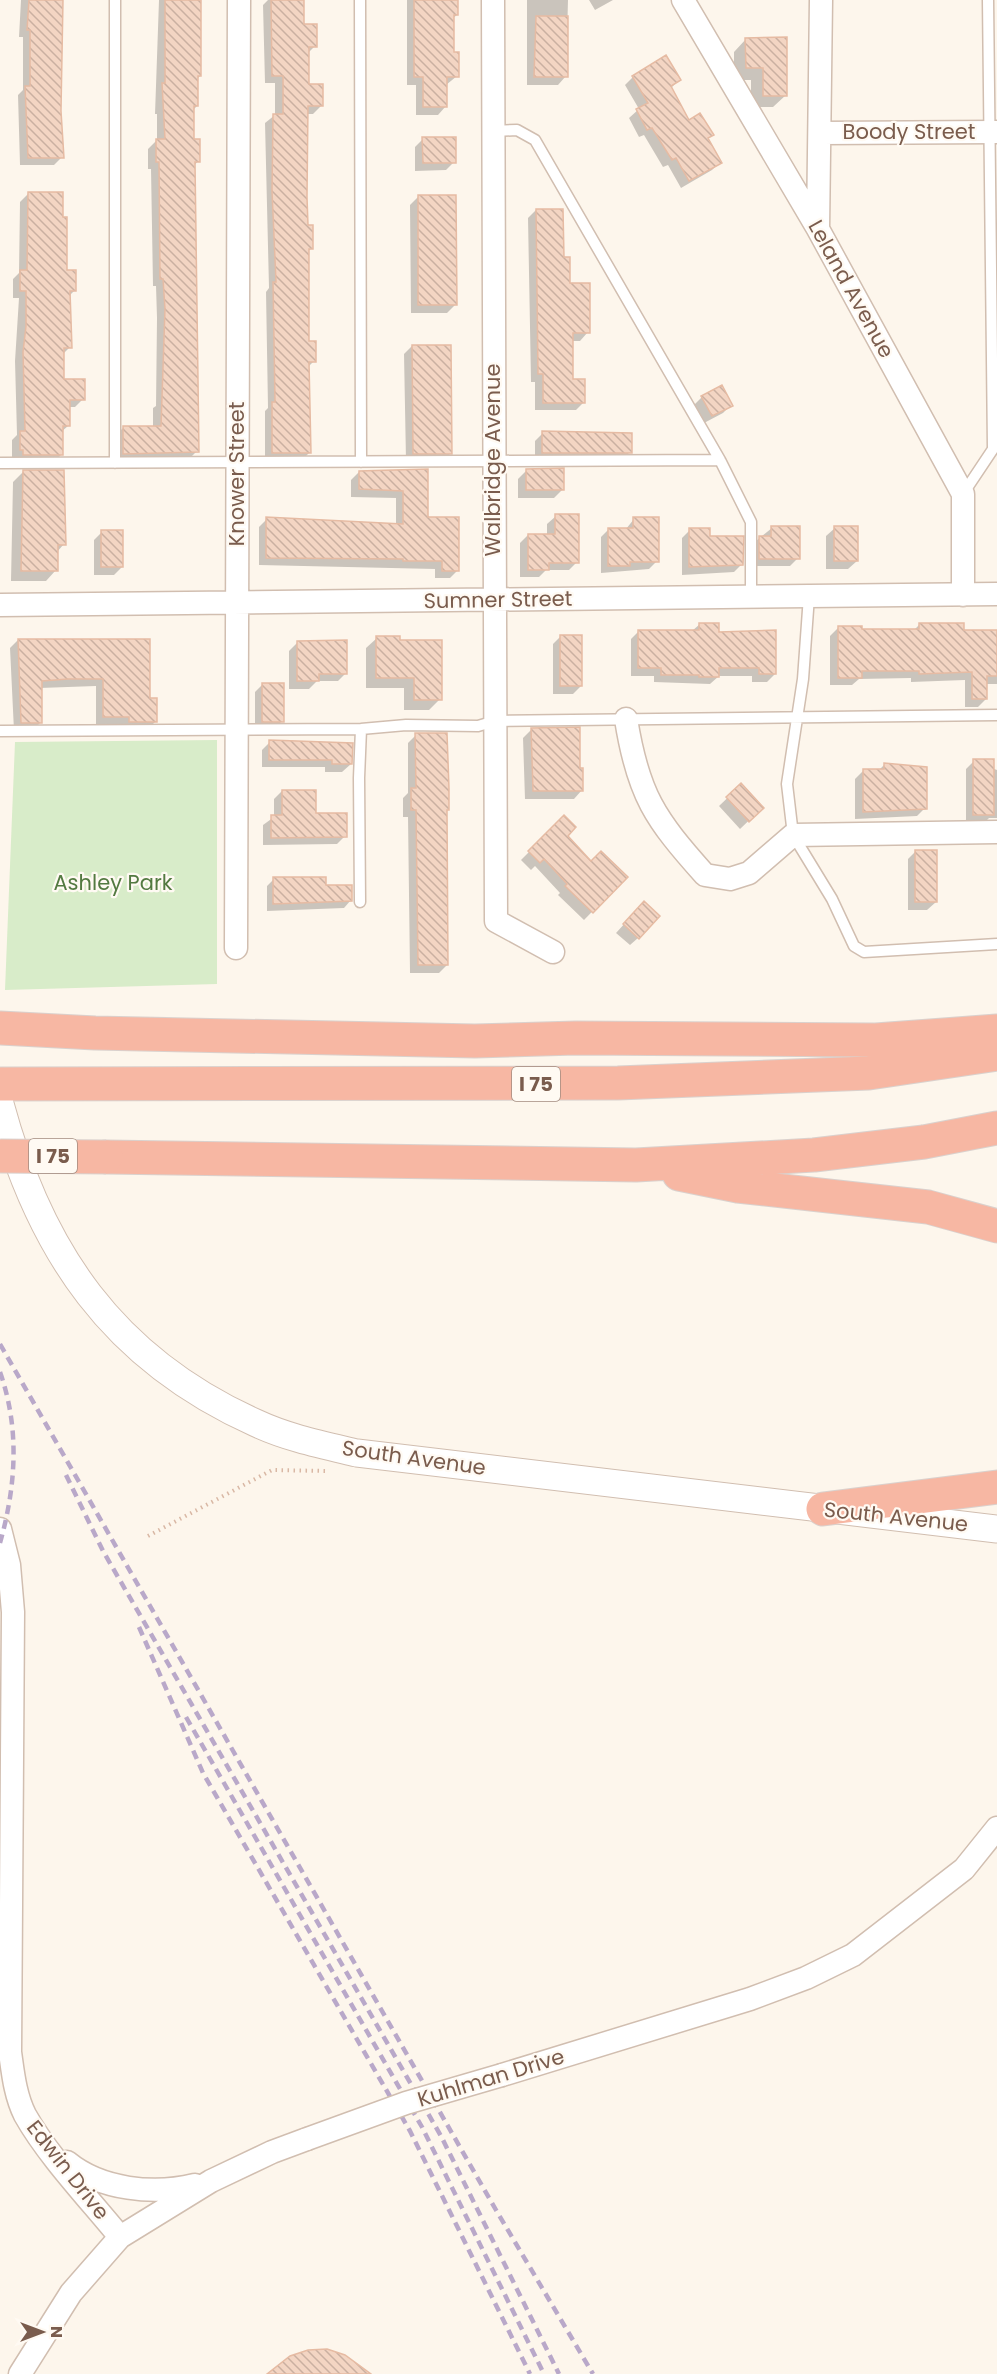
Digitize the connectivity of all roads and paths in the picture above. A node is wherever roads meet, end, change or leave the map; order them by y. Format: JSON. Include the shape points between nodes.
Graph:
{"nodes":[{"id":1,"x":115,"y":0,"type":"edge"},
{"id":2,"x":239,"y":0,"type":"edge"},
{"id":3,"x":360,"y":0,"type":"edge"},
{"id":4,"x":493,"y":0,"type":"edge"},
{"id":5,"x":683,"y":0,"type":"edge"},
{"id":6,"x":821,"y":0,"type":"edge"},
{"id":7,"x":988,"y":0,"type":"edge"},
{"id":8,"x":493,"y":131,"type":"junction"},
{"id":9,"x":994,"y":132,"type":"edge"},
{"id":10,"x":821,"y":133,"type":"junction"},
{"id":11,"x":818,"y":229,"type":"junction"},
{"id":12,"x":720,"y":460,"type":"junction"},
{"id":13,"x":493,"y":461,"type":"junction"},
{"id":14,"x":115,"y":462,"type":"junction"},
{"id":15,"x":237,"y":462,"type":"junction"},
{"id":16,"x":362,"y":462,"type":"junction"},
{"id":17,"x":0,"y":463,"type":"edge"},
{"id":18,"x":963,"y":494,"type":"junction"},
{"id":19,"x":997,"y":594,"type":"edge"},
{"id":20,"x":963,"y":595,"type":"junction"},
{"id":21,"x":809,"y":596,"type":"junction"},
{"id":22,"x":751,"y":597,"type":"junction"},
{"id":23,"x":493,"y":600,"type":"junction"},
{"id":24,"x":237,"y":601,"type":"junction"},
{"id":25,"x":0,"y":605,"type":"edge"},
{"id":26,"x":997,"y":715,"type":"edge"},
{"id":27,"x":796,"y":717,"type":"junction"},
{"id":28,"x":626,"y":719,"type":"junction"},
{"id":29,"x":495,"y":721,"type":"junction"},
{"id":30,"x":362,"y":729,"type":"junction"},
{"id":31,"x":0,"y":730,"type":"edge"},
{"id":32,"x":237,"y":730,"type":"junction"},
{"id":33,"x":997,"y":832,"type":"edge"},
{"id":34,"x":793,"y":835,"type":"junction"},
{"id":35,"x":360,"y":902,"type":"dead end"},
{"id":36,"x":997,"y":944,"type":"edge"},
{"id":37,"x":236,"y":948,"type":"dead end"},
{"id":38,"x":553,"y":952,"type":"dead end"},
{"id":39,"x":0,"y":1028,"type":"edge"},
{"id":40,"x":997,"y":1031,"type":"edge"},
{"id":41,"x":997,"y":1054,"type":"edge"},
{"id":42,"x":0,"y":1084,"type":"edge"},
{"id":43,"x":0,"y":1104,"type":"edge"},
{"id":44,"x":997,"y":1128,"type":"edge"},
{"id":45,"x":0,"y":1156,"type":"edge"},
{"id":46,"x":636,"y":1165,"type":"junction"},
{"id":47,"x":997,"y":1226,"type":"edge"},
{"id":48,"x":327,"y":1471,"type":"dead end"},
{"id":49,"x":997,"y":1487,"type":"edge"},
{"id":50,"x":823,"y":1509,"type":"junction"},
{"id":51,"x":0,"y":1529,"type":"edge"},
{"id":52,"x":997,"y":1529,"type":"edge"},
{"id":53,"x":148,"y":1536,"type":"dead end"},
{"id":54,"x":997,"y":1828,"type":"edge"},
{"id":55,"x":46,"y":2144,"type":"junction"},
{"id":56,"x":212,"y":2181,"type":"junction"},
{"id":57,"x":120,"y":2237,"type":"junction"},
{"id":58,"x":20,"y":2374,"type":"edge"}],
"edges":[{"from":1,"to":14,"type":"lane"},
{"from":2,"to":15,"type":"street","name":"Knower Street"},
{"from":3,"to":16,"type":"lane"},
{"from":4,"to":8,"type":"street","name":"Walbridge Avenue"},
{"from":5,"to":11,"type":"street","name":"Leland Avenue"},
{"from":6,"to":10,"type":"street"},
{"from":7,"to":9,"type":"lane"},
{"from":8,"to":12,"type":"lane","via":[[517,130],[535,140]]},
{"from":8,"to":13,"type":"street","name":"Walbridge Avenue"},
{"from":9,"to":10,"type":"street","name":"Boody Street"},
{"from":9,"to":18,"type":"lane","via":[[993,449]]},
{"from":10,"to":11,"type":"street"},
{"from":11,"to":18,"type":"street","name":"Leland Avenue"},
{"from":12,"to":13,"type":"lane"},
{"from":12,"to":22,"type":"lane","via":[[751,522]]},
{"from":13,"to":16,"type":"lane"},
{"from":13,"to":23,"type":"street","name":"Walbridge Avenue"},
{"from":14,"to":15,"type":"lane"},
{"from":14,"to":17,"type":"lane"},
{"from":15,"to":16,"type":"lane"},
{"from":15,"to":24,"type":"street","name":"Knower Street"},
{"from":18,"to":20,"type":"street","name":"Leland Avenue"},
{"from":19,"to":20,"type":"street","name":"Sumner Street"},
{"from":20,"to":21,"type":"street","name":"Sumner Street"},
{"from":21,"to":22,"type":"street","name":"Sumner Street"},
{"from":21,"to":27,"type":"lane"},
{"from":22,"to":23,"type":"street","name":"Sumner Street"},
{"from":23,"to":24,"type":"street","name":"Sumner Street"},
{"from":23,"to":29,"type":"street","name":"Walbridge Avenue"},
{"from":24,"to":25,"type":"street","name":"Sumner Street"},
{"from":24,"to":32,"type":"street","name":"Knower Street"},
{"from":26,"to":27,"type":"lane"},
{"from":27,"to":28,"type":"lane"},
{"from":27,"to":34,"type":"lane","via":[[787,784]]},
{"from":28,"to":29,"type":"lane"},
{"from":28,"to":34,"type":"street","via":[[633,761],[655,814],[705,875],[730,879],[749,873]]},
{"from":29,"to":30,"type":"lane","via":[[478,726]]},
{"from":29,"to":38,"type":"street","name":"Walbridge Avenue","via":[[496,921]]},
{"from":30,"to":32,"type":"lane"},
{"from":30,"to":35,"type":"lane"},
{"from":31,"to":32,"type":"lane"},
{"from":32,"to":37,"type":"street","name":"Knower Street"},
{"from":33,"to":34,"type":"street"},
{"from":34,"to":36,"type":"lane","via":[[832,899],[854,946],[864,952]]},
{"from":39,"to":40,"type":"highway","via":[[475,1041],[876,1040]]},
{"from":41,"to":42,"type":"highway","name":"I 75","number":"I 75","via":[[869,1073],[618,1083]]},
{"from":43,"to":50,"type":"street","name":"South Avenue","via":[[30,1196],[54,1244],[95,1305],[156,1364],[256,1423],[302,1440],[357,1453]]},
{"from":44,"to":46,"type":"highway","number":"I 75","via":[[924,1142],[814,1155]]},
{"from":45,"to":46,"type":"highway","number":"I 75","bridge":true},
{"from":46,"to":47,"type":"highway","via":[[738,1186],[927,1207]]},
{"from":48,"to":53,"type":"path","via":[[272,1470]]},
{"from":49,"to":50,"type":"highway"},
{"from":50,"to":52,"type":"street","name":"South Avenue"},
{"from":51,"to":55,"type":"street","name":"Edwin Drive","via":[[9,1565],[13,1612],[10,2052],[15,2087],[25,2115]]},
{"from":54,"to":56,"type":"street","name":"Kuhlman Drive","bridge":true,"via":[[964,1869],[853,1955],[806,1978],[750,1999],[405,2103],[272,2152]]},
{"from":55,"to":56,"type":"street","via":[[72,2166],[120,2186],[174,2190]]},
{"from":55,"to":57,"type":"street","name":"Edwin Drive"},
{"from":56,"to":57,"type":"street","name":"Kuhlman Drive"},
{"from":57,"to":58,"type":"street","name":"Kuhlman Drive","via":[[71,2293]]}]}
